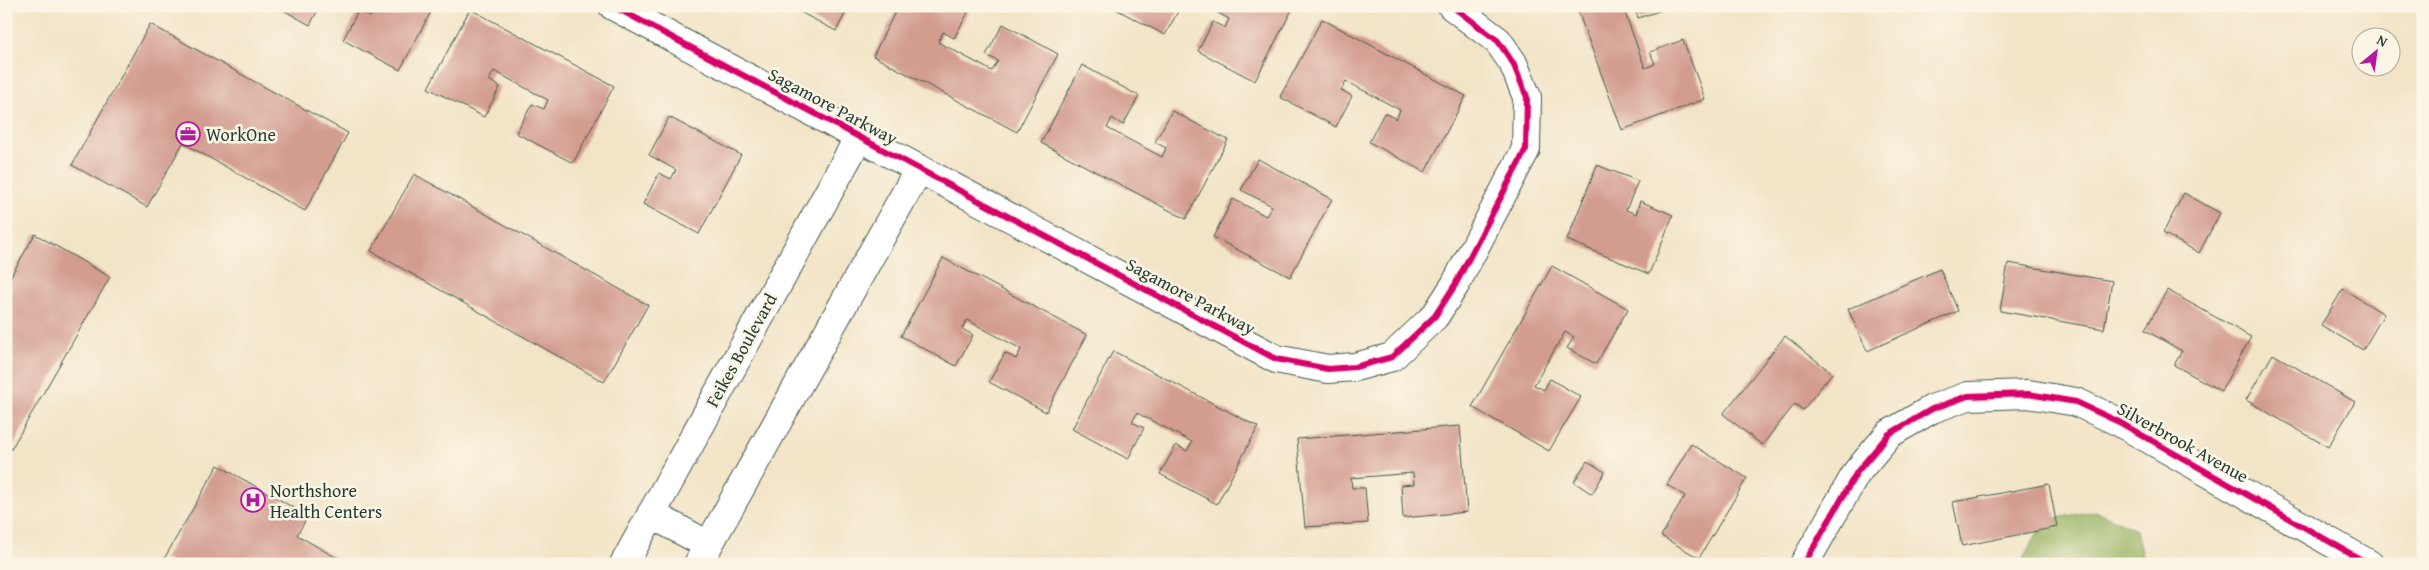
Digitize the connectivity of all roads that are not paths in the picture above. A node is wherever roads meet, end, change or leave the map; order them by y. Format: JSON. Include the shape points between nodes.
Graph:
{"nodes":[{"id":1,"x":613,"y":6,"type":"edge"},
{"id":2,"x":1452,"y":6,"type":"edge"},
{"id":3,"x":859,"y":137,"type":"junction"},
{"id":4,"x":919,"y":169,"type":"junction"},
{"id":5,"x":651,"y":514,"type":"junction"},
{"id":6,"x":703,"y":554,"type":"edge"},
{"id":7,"x":2359,"y":561,"type":"edge"},
{"id":8,"x":624,"y":564,"type":"edge"},
{"id":9,"x":1804,"y":564,"type":"edge"}],
"edges":[{"from":1,"to":3,"type":"street","name":"Sagamore Parkway"},
{"from":2,"to":4,"type":"street","name":"Sagamore Parkway","via":[[1498,41],[1513,63],[1528,96],[1526,149],[1436,316],[1392,357],[1356,367],[1328,369],[1276,358]]},
{"from":3,"to":4,"type":"street","name":"Sagamore Parkway"},
{"from":3,"to":5,"type":"street","name":"Feikes Boulevard"},
{"from":4,"to":6,"type":"street"},
{"from":5,"to":6,"type":"street"},
{"from":5,"to":8,"type":"street","name":"Feikes Boulevard"},
{"from":7,"to":9,"type":"street","name":"Silverbrook Avenue","via":[[2119,422],[2076,402],[2028,394],[1968,396],[1932,409],[1889,434],[1857,472]]}]}
